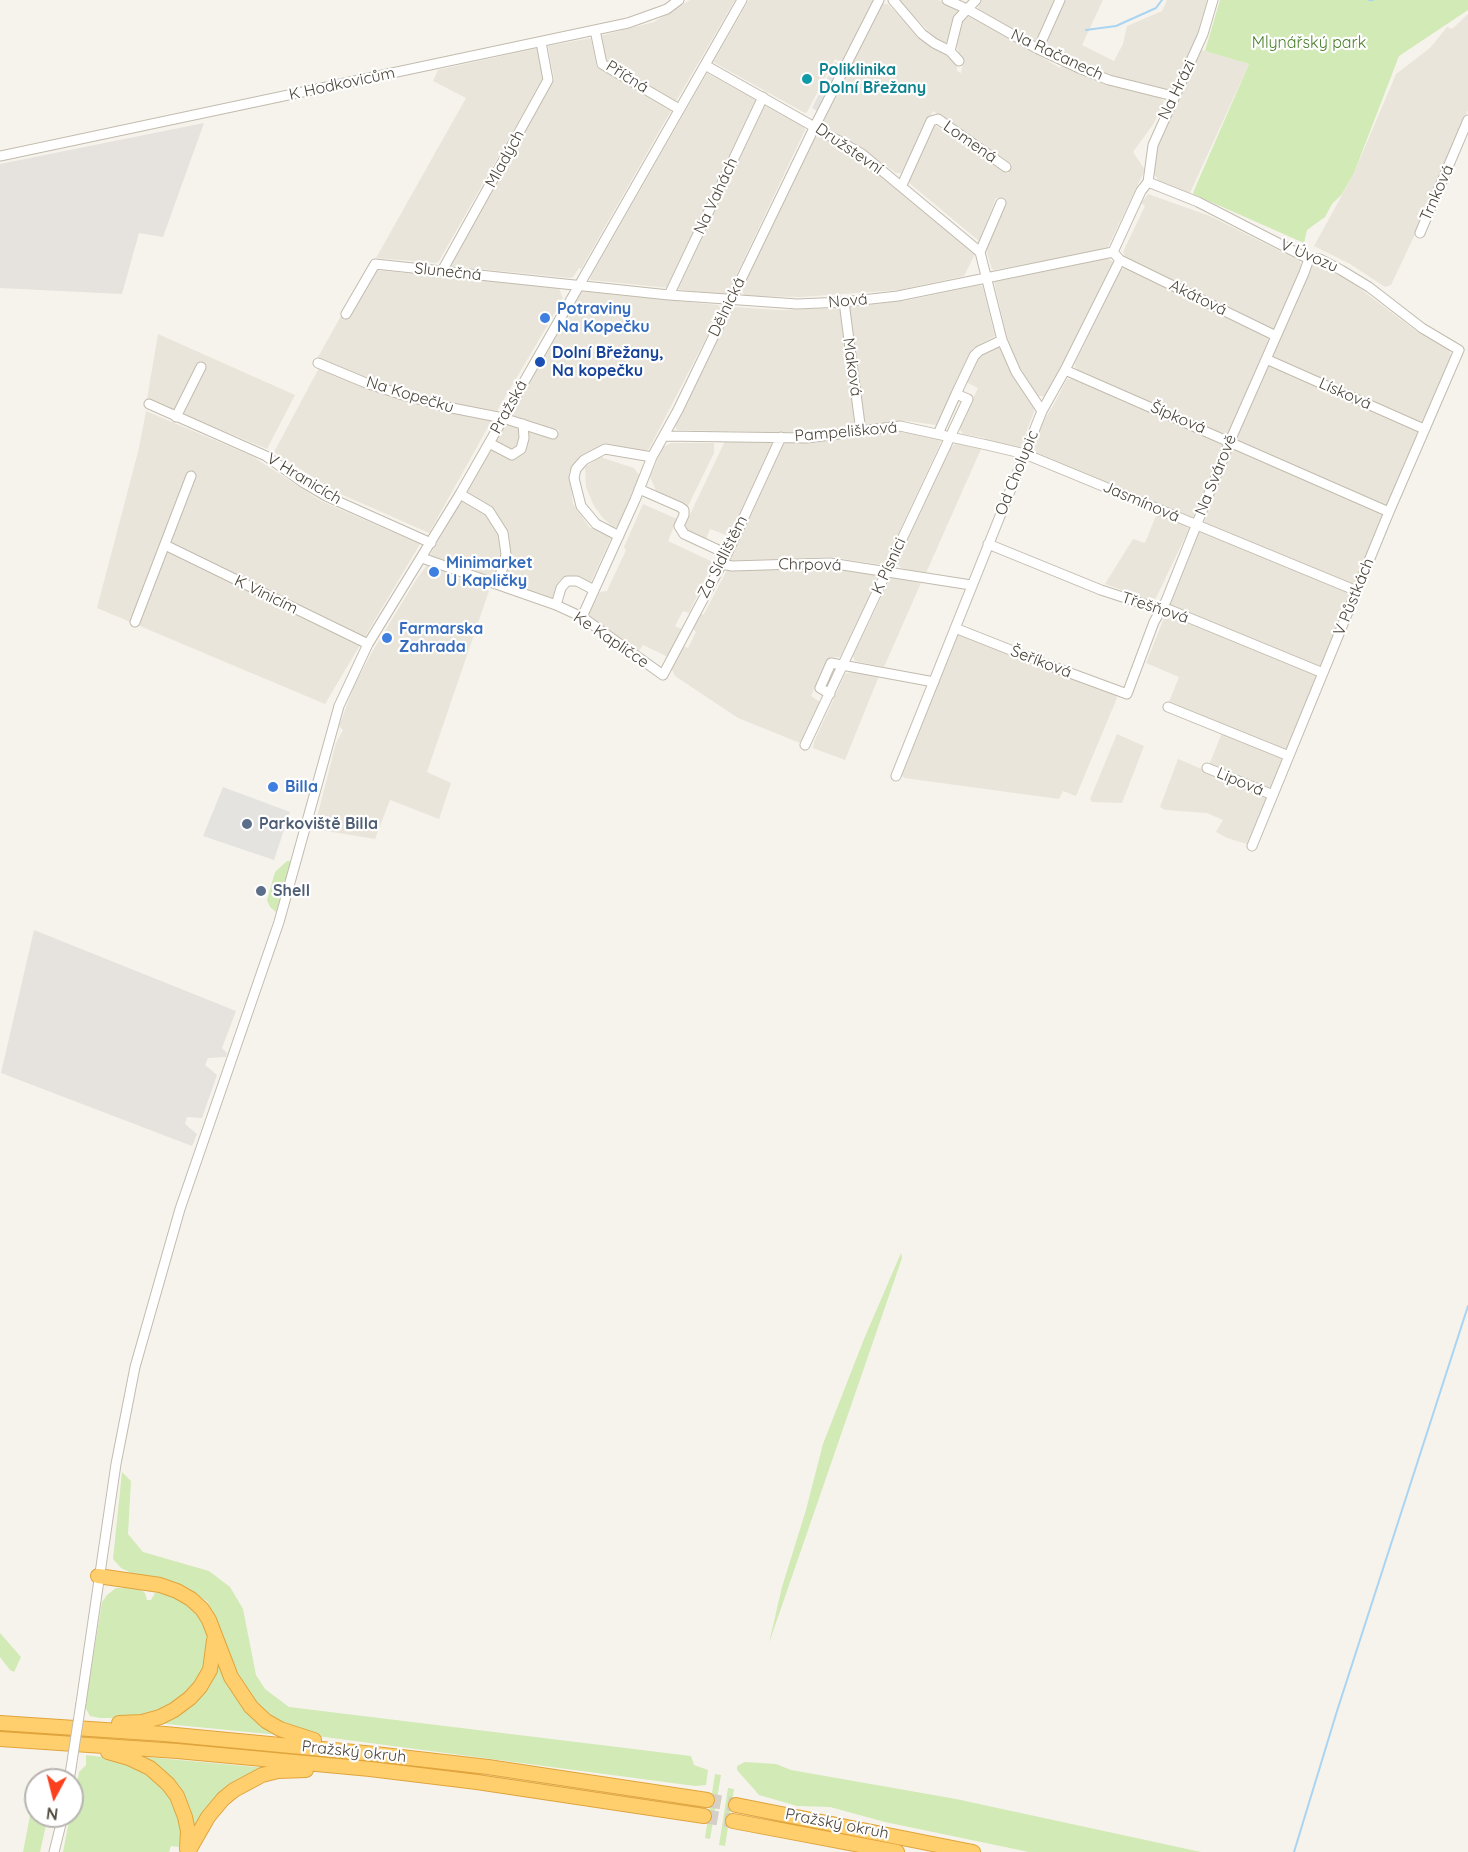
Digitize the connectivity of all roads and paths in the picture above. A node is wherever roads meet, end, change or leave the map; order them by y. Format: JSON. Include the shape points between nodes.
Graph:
{"nodes":[{"id":1,"x":679,"y":0,"type":"edge"},
{"id":2,"x":742,"y":0,"type":"edge"},
{"id":3,"x":879,"y":0,"type":"edge"},
{"id":4,"x":893,"y":0,"type":"edge"},
{"id":5,"x":947,"y":0,"type":"edge"},
{"id":6,"x":976,"y":0,"type":"edge"},
{"id":7,"x":1060,"y":0,"type":"edge"},
{"id":8,"x":1213,"y":0,"type":"edge"},
{"id":9,"x":969,"y":10,"type":"junction"},
{"id":10,"x":595,"y":30,"type":"junction"},
{"id":11,"x":541,"y":42,"type":"junction"},
{"id":12,"x":1038,"y":50,"type":"junction"},
{"id":13,"x":950,"y":51,"type":"junction"},
{"id":14,"x":959,"y":61,"type":"dead end"},
{"id":15,"x":705,"y":65,"type":"junction"},
{"id":16,"x":1173,"y":96,"type":"junction"},
{"id":17,"x":763,"y":97,"type":"junction"},
{"id":18,"x":679,"y":109,"type":"junction"},
{"id":19,"x":1468,"y":120,"type":"edge"},
{"id":20,"x":815,"y":126,"type":"junction"},
{"id":21,"x":0,"y":156,"type":"edge"},
{"id":22,"x":1006,"y":167,"type":"dead end"},
{"id":23,"x":1148,"y":182,"type":"junction"},
{"id":24,"x":902,"y":185,"type":"junction"},
{"id":25,"x":1001,"y":203,"type":"dead end"},
{"id":26,"x":1420,"y":233,"type":"dead end"},
{"id":27,"x":980,"y":252,"type":"junction"},
{"id":28,"x":1117,"y":256,"type":"junction"},
{"id":29,"x":1309,"y":259,"type":"junction"},
{"id":30,"x":442,"y":271,"type":"junction"},
{"id":31,"x":986,"y":278,"type":"junction"},
{"id":32,"x":579,"y":285,"type":"junction"},
{"id":33,"x":669,"y":295,"type":"junction"},
{"id":34,"x":729,"y":300,"type":"junction"},
{"id":35,"x":844,"y":302,"type":"junction"},
{"id":36,"x":346,"y":314,"type":"dead end"},
{"id":37,"x":1276,"y":336,"type":"junction"},
{"id":38,"x":1002,"y":340,"type":"junction"},
{"id":39,"x":1459,"y":350,"type":"joint"},
{"id":40,"x":1266,"y":359,"type":"junction"},
{"id":41,"x":318,"y":363,"type":"dead end"},
{"id":42,"x":201,"y":367,"type":"dead end"},
{"id":43,"x":1065,"y":370,"type":"junction"},
{"id":44,"x":956,"y":394,"type":"junction"},
{"id":45,"x":149,"y":405,"type":"dead end"},
{"id":46,"x":1042,"y":411,"type":"junction"},
{"id":47,"x":176,"y":417,"type":"junction"},
{"id":48,"x":503,"y":418,"type":"junction"},
{"id":49,"x":523,"y":424,"type":"junction"},
{"id":50,"x":1424,"y":429,"type":"junction"},
{"id":51,"x":861,"y":432,"type":"junction"},
{"id":52,"x":553,"y":434,"type":"dead end"},
{"id":53,"x":938,"y":434,"type":"junction"},
{"id":54,"x":664,"y":436,"type":"junction"},
{"id":55,"x":781,"y":437,"type":"junction"},
{"id":56,"x":950,"y":437,"type":"junction"},
{"id":57,"x":1230,"y":441,"type":"junction"},
{"id":58,"x":489,"y":443,"type":"junction"},
{"id":59,"x":1025,"y":454,"type":"junction"},
{"id":60,"x":652,"y":457,"type":"junction"},
{"id":61,"x":191,"y":476,"type":"dead end"},
{"id":62,"x":639,"y":489,"type":"junction"},
{"id":63,"x":460,"y":494,"type":"junction"},
{"id":64,"x":1389,"y":512,"type":"junction"},
{"id":65,"x":1196,"y":525,"type":"junction"},
{"id":66,"x":619,"y":536,"type":"junction"},
{"id":67,"x":431,"y":543,"type":"junction"},
{"id":68,"x":988,"y":544,"type":"junction"},
{"id":69,"x":165,"y":545,"type":"junction"},
{"id":70,"x":727,"y":554,"type":"junction"},
{"id":71,"x":422,"y":558,"type":"junction"},
{"id":72,"x":721,"y":564,"type":"junction"},
{"id":73,"x":887,"y":571,"type":"junction"},
{"id":74,"x":496,"y":584,"type":"junction"},
{"id":75,"x":971,"y":585,"type":"junction"},
{"id":76,"x":594,"y":590,"type":"junction"},
{"id":77,"x":1357,"y":591,"type":"junction"},
{"id":78,"x":556,"y":605,"type":"junction"},
{"id":79,"x":1161,"y":609,"type":"junction"},
{"id":80,"x":582,"y":616,"type":"junction"},
{"id":81,"x":135,"y":622,"type":"dead end"},
{"id":82,"x":955,"y":628,"type":"junction"},
{"id":83,"x":368,"y":644,"type":"junction"},
{"id":84,"x":843,"y":665,"type":"junction"},
{"id":85,"x":1323,"y":673,"type":"junction"},
{"id":86,"x":663,"y":675,"type":"joint"},
{"id":87,"x":934,"y":682,"type":"junction"},
{"id":88,"x":1127,"y":694,"type":"joint"},
{"id":89,"x":1168,"y":706,"type":"dead end"},
{"id":90,"x":805,"y":746,"type":"dead end"},
{"id":91,"x":1289,"y":756,"type":"junction"},
{"id":92,"x":1208,"y":768,"type":"dead end"},
{"id":93,"x":896,"y":776,"type":"dead end"},
{"id":94,"x":1273,"y":795,"type":"junction"},
{"id":95,"x":1252,"y":846,"type":"dead end"},
{"id":96,"x":98,"y":1576,"type":"junction"},
{"id":97,"x":214,"y":1631,"type":"junction"},
{"id":98,"x":0,"y":1723,"type":"edge"},
{"id":99,"x":52,"y":1726,"type":"junction"},
{"id":100,"x":0,"y":1739,"type":"edge"},
{"id":101,"x":59,"y":1742,"type":"junction"},
{"id":102,"x":375,"y":1754,"type":"junction"},
{"id":103,"x":71,"y":1768,"type":"edge"},
{"id":104,"x":370,"y":1769,"type":"junction"},
{"id":105,"x":707,"y":1800,"type":"tunnel mouth"},
{"id":106,"x":736,"y":1805,"type":"tunnel mouth"},
{"id":107,"x":704,"y":1816,"type":"tunnel mouth"},
{"id":108,"x":733,"y":1821,"type":"tunnel mouth"},
{"id":109,"x":60,"y":1828,"type":"edge"},
{"id":110,"x":54,"y":1852,"type":"edge"},
{"id":111,"x":188,"y":1852,"type":"edge"},
{"id":112,"x":897,"y":1852,"type":"edge"},
{"id":113,"x":973,"y":1852,"type":"edge"}],
"edges":[{"from":1,"to":10,"type":"street","name":"K Hodkovicům","via":[[645,18]]},
{"from":2,"to":15,"type":"street","name":"Pražská"},
{"from":3,"to":20,"type":"street","name":"Dělnická"},
{"from":4,"to":13,"type":"street","via":[[922,34]]},
{"from":5,"to":9,"type":"street","name":"Na Račanech"},
{"from":6,"to":9,"type":"street"},
{"from":7,"to":12,"type":"street"},
{"from":8,"to":16,"type":"street","name":"Na Hrázi","via":[[1199,44]]},
{"from":9,"to":12,"type":"street","name":"Na Račanech"},
{"from":9,"to":13,"type":"street","via":[[958,19]]},
{"from":10,"to":11,"type":"street","name":"K Hodkovicům"},
{"from":10,"to":18,"type":"street","name":"Příčná","via":[[602,64]]},
{"from":11,"to":21,"type":"street","name":"K Hodkovicům"},
{"from":11,"to":30,"type":"street","name":"Mladých","via":[[548,80]]},
{"from":12,"to":16,"type":"street","name":"Na Račanech","via":[[1109,80]]},
{"from":13,"to":14,"type":"street"},
{"from":15,"to":17,"type":"street","name":"Družstevní"},
{"from":15,"to":18,"type":"street","name":"Pražská"},
{"from":16,"to":23,"type":"street","name":"Na Hrázi","via":[[1153,145]]},
{"from":17,"to":20,"type":"street","name":"Družstevní"},
{"from":17,"to":33,"type":"street","name":"Na Vahách"},
{"from":18,"to":32,"type":"street","name":"Pražská"},
{"from":19,"to":26,"type":"street","name":"Trnková"},
{"from":20,"to":24,"type":"street","name":"Družstevní","via":[[862,154]]},
{"from":20,"to":34,"type":"street","name":"Dělnická"},
{"from":22,"to":24,"type":"street","name":"Lomená","via":[[938,119],[931,122]]},
{"from":23,"to":28,"type":"street","name":"Od Cholupic"},
{"from":23,"to":29,"type":"street","name":"V Úvozu","via":[[1198,202]]},
{"from":24,"to":27,"type":"street","name":"Družstevní"},
{"from":25,"to":27,"type":"street"},
{"from":27,"to":31,"type":"street"},
{"from":28,"to":31,"type":"street","name":"Nová"},
{"from":28,"to":37,"type":"street","name":"Akátová"},
{"from":28,"to":43,"type":"street","name":"Od Cholupic"},
{"from":29,"to":37,"type":"street","name":"Na Svárově"},
{"from":29,"to":39,"type":"street","name":"V Úvozu","via":[[1320,259],[1341,270]]},
{"from":30,"to":32,"type":"street","name":"Slunečná"},
{"from":30,"to":36,"type":"street","name":"Slunečná","via":[[375,264]]},
{"from":31,"to":35,"type":"street","name":"Nová","via":[[898,296]]},
{"from":31,"to":38,"type":"street"},
{"from":32,"to":33,"type":"street","name":"Nová"},
{"from":32,"to":48,"type":"street","name":"Pražská"},
{"from":33,"to":34,"type":"street","name":"Nová"},
{"from":34,"to":35,"type":"street","name":"Nová"},
{"from":34,"to":54,"type":"street","name":"Dělnická"},
{"from":35,"to":51,"type":"street","name":"Maková"},
{"from":37,"to":40,"type":"street","name":"Na Svárově"},
{"from":38,"to":44,"type":"street","via":[[974,356]]},
{"from":38,"to":46,"type":"street","via":[[1016,372]]},
{"from":39,"to":50,"type":"street","name":"V Půstkách"},
{"from":40,"to":50,"type":"street","name":"Lísková"},
{"from":40,"to":57,"type":"street","name":"Na Svárově"},
{"from":41,"to":48,"type":"street","name":"Na Kopečku","via":[[403,395]]},
{"from":42,"to":47,"type":"street"},
{"from":43,"to":46,"type":"street","name":"Od Cholupic"},
{"from":43,"to":57,"type":"street","name":"Šípková"},
{"from":44,"to":53,"type":"street"},
{"from":44,"to":56,"type":"street","name":"K Písnici","via":[[968,399]]},
{"from":45,"to":47,"type":"street","name":"V Hranicích"},
{"from":46,"to":59,"type":"street","name":"Od Cholupic"},
{"from":47,"to":67,"type":"street","name":"V Hranicích","via":[[266,456],[326,496]]},
{"from":48,"to":49,"type":"street","name":"Na Kopečku"},
{"from":48,"to":58,"type":"street","name":"Pražská"},
{"from":49,"to":52,"type":"street","name":"Na Kopečku"},
{"from":49,"to":58,"type":"street","via":[[521,449],[513,455]]},
{"from":50,"to":64,"type":"street","name":"V Půstkách"},
{"from":51,"to":53,"type":"street","name":"Pampelišková","via":[[900,426]]},
{"from":51,"to":55,"type":"street","name":"Pampelišková"},
{"from":53,"to":56,"type":"street","name":"Pampelišková"},
{"from":54,"to":55,"type":"street","name":"Pampelišková"},
{"from":54,"to":60,"type":"street","name":"Dělnická"},
{"from":55,"to":70,"type":"street","name":"Za Sídlištěm"},
{"from":56,"to":59,"type":"street","name":"Pampelišková"},
{"from":56,"to":73,"type":"street","name":"K Písnici"},
{"from":57,"to":64,"type":"street","name":"Šípková"},
{"from":57,"to":65,"type":"street","name":"Na Svárově"},
{"from":58,"to":63,"type":"street","name":"Pražská"},
{"from":59,"to":65,"type":"street","name":"Jasmínová"},
{"from":59,"to":68,"type":"street","name":"Od Cholupic"},
{"from":60,"to":62,"type":"street","name":"Dělnická"},
{"from":60,"to":66,"type":"street","via":[[605,448],[576,469],[574,478],[581,506],[596,524]]},
{"from":61,"to":69,"type":"street"},
{"from":62,"to":66,"type":"street","name":"Dělnická"},
{"from":62,"to":70,"type":"street","via":[[680,507],[684,510],[680,526],[684,534]]},
{"from":63,"to":67,"type":"street","name":"Pražská"},
{"from":63,"to":74,"type":"street","via":[[489,512],[503,533],[506,554]]},
{"from":64,"to":77,"type":"street","name":"V Půstkách"},
{"from":65,"to":77,"type":"street","name":"Jasmínová"},
{"from":65,"to":79,"type":"street","name":"Na Svárově"},
{"from":66,"to":76,"type":"street","name":"Dělnická"},
{"from":67,"to":71,"type":"street","name":"Pražská"},
{"from":68,"to":75,"type":"street","name":"Od Cholupic"},
{"from":68,"to":79,"type":"street","name":"Třešňová","via":[[1101,590]]},
{"from":69,"to":81,"type":"street"},
{"from":69,"to":83,"type":"street","name":"K Vinicím"},
{"from":70,"to":72,"type":"street","name":"Za Sídlištěm"},
{"from":71,"to":74,"type":"street","name":"Ke Kapličce"},
{"from":71,"to":83,"type":"street","name":"Pražská"},
{"from":72,"to":73,"type":"street","name":"Chrpová","via":[[830,563]]},
{"from":72,"to":86,"type":"street","name":"Za Sídlištěm"},
{"from":73,"to":75,"type":"street","name":"Chrpová"},
{"from":73,"to":84,"type":"street","name":"K Písnici"},
{"from":74,"to":78,"type":"street","name":"Ke Kapličce"},
{"from":75,"to":82,"type":"street","name":"Od Cholupic"},
{"from":76,"to":78,"type":"street","via":[[577,581],[567,581]]},
{"from":76,"to":80,"type":"street","name":"Dělnická"},
{"from":77,"to":85,"type":"street","name":"V Půstkách"},
{"from":78,"to":80,"type":"street","name":"Ke Kapličce"},
{"from":79,"to":85,"type":"street","name":"Třešňová"},
{"from":79,"to":88,"type":"street","name":"Na Svárově"},
{"from":80,"to":86,"type":"street","name":"Ke Kapličce"},
{"from":82,"to":87,"type":"street","name":"Od Cholupic"},
{"from":82,"to":88,"type":"street","name":"Šeříková"},
{"from":83,"to":96,"type":"street","name":"Pražská","via":[[339,706],[279,922],[180,1209],[145,1328],[122,1424]]},
{"from":84,"to":87,"type":"street"},
{"from":84,"to":90,"type":"street","name":"K Písnici"},
{"from":85,"to":91,"type":"street","name":"V Půstkách"},
{"from":87,"to":93,"type":"street","name":"Od Cholupic"},
{"from":89,"to":91,"type":"street"},
{"from":91,"to":94,"type":"street","name":"V Půstkách"},
{"from":92,"to":94,"type":"street","name":"Lipová"},
{"from":94,"to":95,"type":"street","name":"V Půstkách"},
{"from":96,"to":97,"type":"highway","via":[[177,1591],[202,1609]]},
{"from":96,"to":103,"type":"street","name":"Pražská","bridge":true},
{"from":97,"to":99,"type":"highway","via":[[214,1653],[207,1676],[190,1698],[174,1710],[142,1722]]},
{"from":97,"to":102,"type":"highway","via":[[234,1684],[266,1721],[298,1736]]},
{"from":98,"to":99,"type":"highway","name":"Pražský okruh"},
{"from":99,"to":102,"type":"highway","name":"Pražský okruh"},
{"from":100,"to":101,"type":"highway","name":"Pražský okruh"},
{"from":101,"to":104,"type":"highway","name":"Pražský okruh"},
{"from":101,"to":111,"type":"highway","via":[[129,1758],[156,1772],[173,1790],[183,1810]]},
{"from":102,"to":105,"type":"highway","name":"Pražský okruh"},
{"from":104,"to":107,"type":"highway","name":"Pražský okruh"},
{"from":104,"to":111,"type":"highway","via":[[285,1771],[255,1778],[218,1804]]},
{"from":106,"to":113,"type":"highway","name":"Pražský okruh"},
{"from":108,"to":112,"type":"highway","name":"Pražský okruh"},
{"from":109,"to":110,"type":"street"}]}
